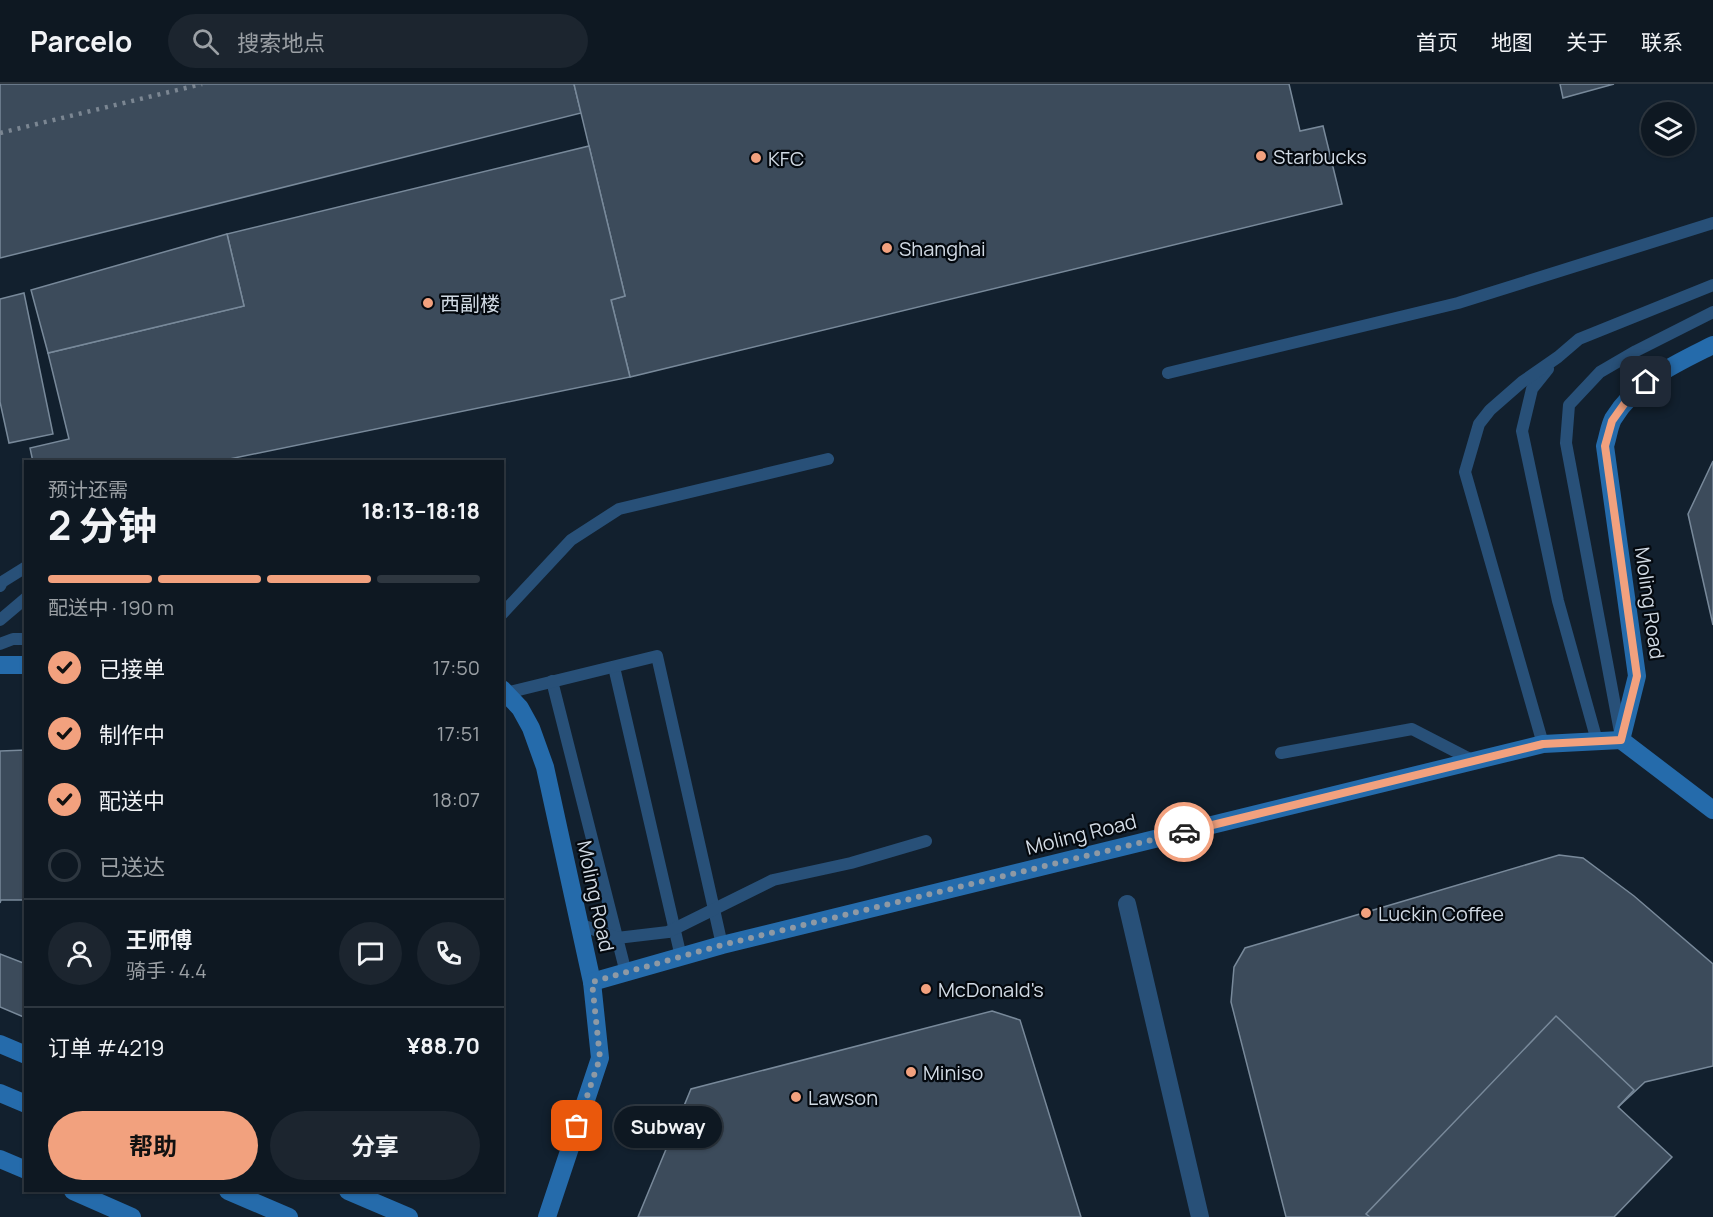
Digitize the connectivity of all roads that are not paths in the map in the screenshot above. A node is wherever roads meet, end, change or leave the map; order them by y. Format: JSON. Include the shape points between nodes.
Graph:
{"nodes":[{"id":1,"x":1713,"y":224,"type":"edge"},
{"id":2,"x":1713,"y":285,"type":"edge"},
{"id":3,"x":1713,"y":312,"type":"edge"},
{"id":4,"x":1713,"y":345,"type":"edge"},
{"id":5,"x":1558,"y":357,"type":"junction"},
{"id":6,"x":1168,"y":373,"type":"dead end"},
{"id":7,"x":828,"y":459,"type":"dead end"},
{"id":8,"x":24,"y":568,"type":"edge"},
{"id":9,"x":0,"y":585,"type":"edge"},
{"id":10,"x":24,"y":600,"type":"edge"},
{"id":11,"x":504,"y":612,"type":"edge"},
{"id":12,"x":0,"y":620,"type":"edge"},
{"id":13,"x":24,"y":639,"type":"edge"},
{"id":14,"x":0,"y":644,"type":"edge"},
{"id":15,"x":0,"y":665,"type":"edge"},
{"id":16,"x":24,"y":665,"type":"edge"},
{"id":17,"x":614,"y":667,"type":"junction"},
{"id":18,"x":552,"y":681,"type":"junction"},
{"id":19,"x":504,"y":691,"type":"edge"},
{"id":20,"x":1621,"y":740,"type":"junction"},
{"id":21,"x":1598,"y":741,"type":"junction"},
{"id":22,"x":1543,"y":744,"type":"junction"},
{"id":23,"x":1281,"y":753,"type":"dead end"},
{"id":24,"x":1474,"y":761,"type":"junction"},
{"id":25,"x":1713,"y":810,"type":"edge"},
{"id":26,"x":926,"y":841,"type":"dead end"},
{"id":27,"x":1127,"y":904,"type":"dead end"},
{"id":28,"x":715,"y":909,"type":"junction"},
{"id":29,"x":579,"y":924,"type":"junction"},
{"id":30,"x":674,"y":929,"type":"junction"},
{"id":31,"x":617,"y":938,"type":"junction"},
{"id":32,"x":722,"y":945,"type":"junction"},
{"id":33,"x":681,"y":957,"type":"junction"},
{"id":34,"x":626,"y":973,"type":"junction"},
{"id":35,"x":592,"y":982,"type":"junction"},
{"id":36,"x":0,"y":1044,"type":"edge"},
{"id":37,"x":24,"y":1054,"type":"edge"},
{"id":38,"x":0,"y":1093,"type":"edge"},
{"id":39,"x":24,"y":1103,"type":"edge"},
{"id":40,"x":0,"y":1159,"type":"edge"},
{"id":41,"x":24,"y":1169,"type":"edge"},
{"id":42,"x":75,"y":1192,"type":"edge"},
{"id":43,"x":230,"y":1192,"type":"edge"},
{"id":44,"x":350,"y":1192,"type":"edge"},
{"id":45,"x":132,"y":1217,"type":"edge"},
{"id":46,"x":289,"y":1217,"type":"edge"},
{"id":47,"x":410,"y":1217,"type":"edge"},
{"id":48,"x":547,"y":1217,"type":"edge"},
{"id":49,"x":1200,"y":1217,"type":"edge"}],
"edges":[{"from":1,"to":6,"type":"lane","via":[[1458,303]]},
{"from":2,"to":5,"type":"lane","via":[[1580,339]]},
{"from":3,"to":20,"type":"lane","via":[[1600,372],[1569,405],[1566,443]]},
{"from":4,"to":20,"type":"street","name":"Moling Road","via":[[1660,371],[1632,393],[1612,421],[1605,446],[1637,676]]},
{"from":5,"to":21,"type":"lane","via":[[1532,389],[1522,431],[1558,601]]},
{"from":5,"to":22,"type":"lane","via":[[1522,382],[1484,417],[1465,472]]},
{"from":7,"to":11,"type":"lane","via":[[619,509],[571,540]]},
{"from":8,"to":9,"type":"lane"},
{"from":10,"to":12,"type":"lane"},
{"from":13,"to":14,"type":"lane"},
{"from":15,"to":16,"type":"street"},
{"from":17,"to":18,"type":"lane"},
{"from":17,"to":28,"type":"lane","via":[[657,656]]},
{"from":17,"to":30,"type":"lane"},
{"from":18,"to":19,"type":"lane"},
{"from":18,"to":31,"type":"lane"},
{"from":19,"to":29,"type":"street","name":"Moling Road","via":[[531,728],[545,767]]},
{"from":20,"to":21,"type":"street","name":"Moling Road"},
{"from":20,"to":25,"type":"street"},
{"from":21,"to":22,"type":"street","name":"Moling Road"},
{"from":22,"to":24,"type":"street","name":"Moling Road"},
{"from":23,"to":24,"type":"lane","via":[[1412,729]]},
{"from":24,"to":32,"type":"street","name":"Moling Road"},
{"from":26,"to":28,"type":"lane","via":[[773,880]]},
{"from":27,"to":49,"type":"street"},
{"from":28,"to":30,"type":"lane"},
{"from":28,"to":32,"type":"lane"},
{"from":29,"to":31,"type":"lane"},
{"from":29,"to":35,"type":"street","name":"Moling Road"},
{"from":30,"to":31,"type":"lane"},
{"from":30,"to":33,"type":"lane"},
{"from":31,"to":34,"type":"lane"},
{"from":32,"to":33,"type":"street","name":"Moling Road"},
{"from":33,"to":34,"type":"street","name":"Moling Road"},
{"from":34,"to":35,"type":"street","name":"Moling Road"},
{"from":35,"to":48,"type":"street","via":[[600,1058]]},
{"from":36,"to":37,"type":"street"},
{"from":38,"to":39,"type":"street"},
{"from":40,"to":41,"type":"street"},
{"from":42,"to":45,"type":"street"},
{"from":43,"to":46,"type":"street"},
{"from":44,"to":47,"type":"street"}]}
